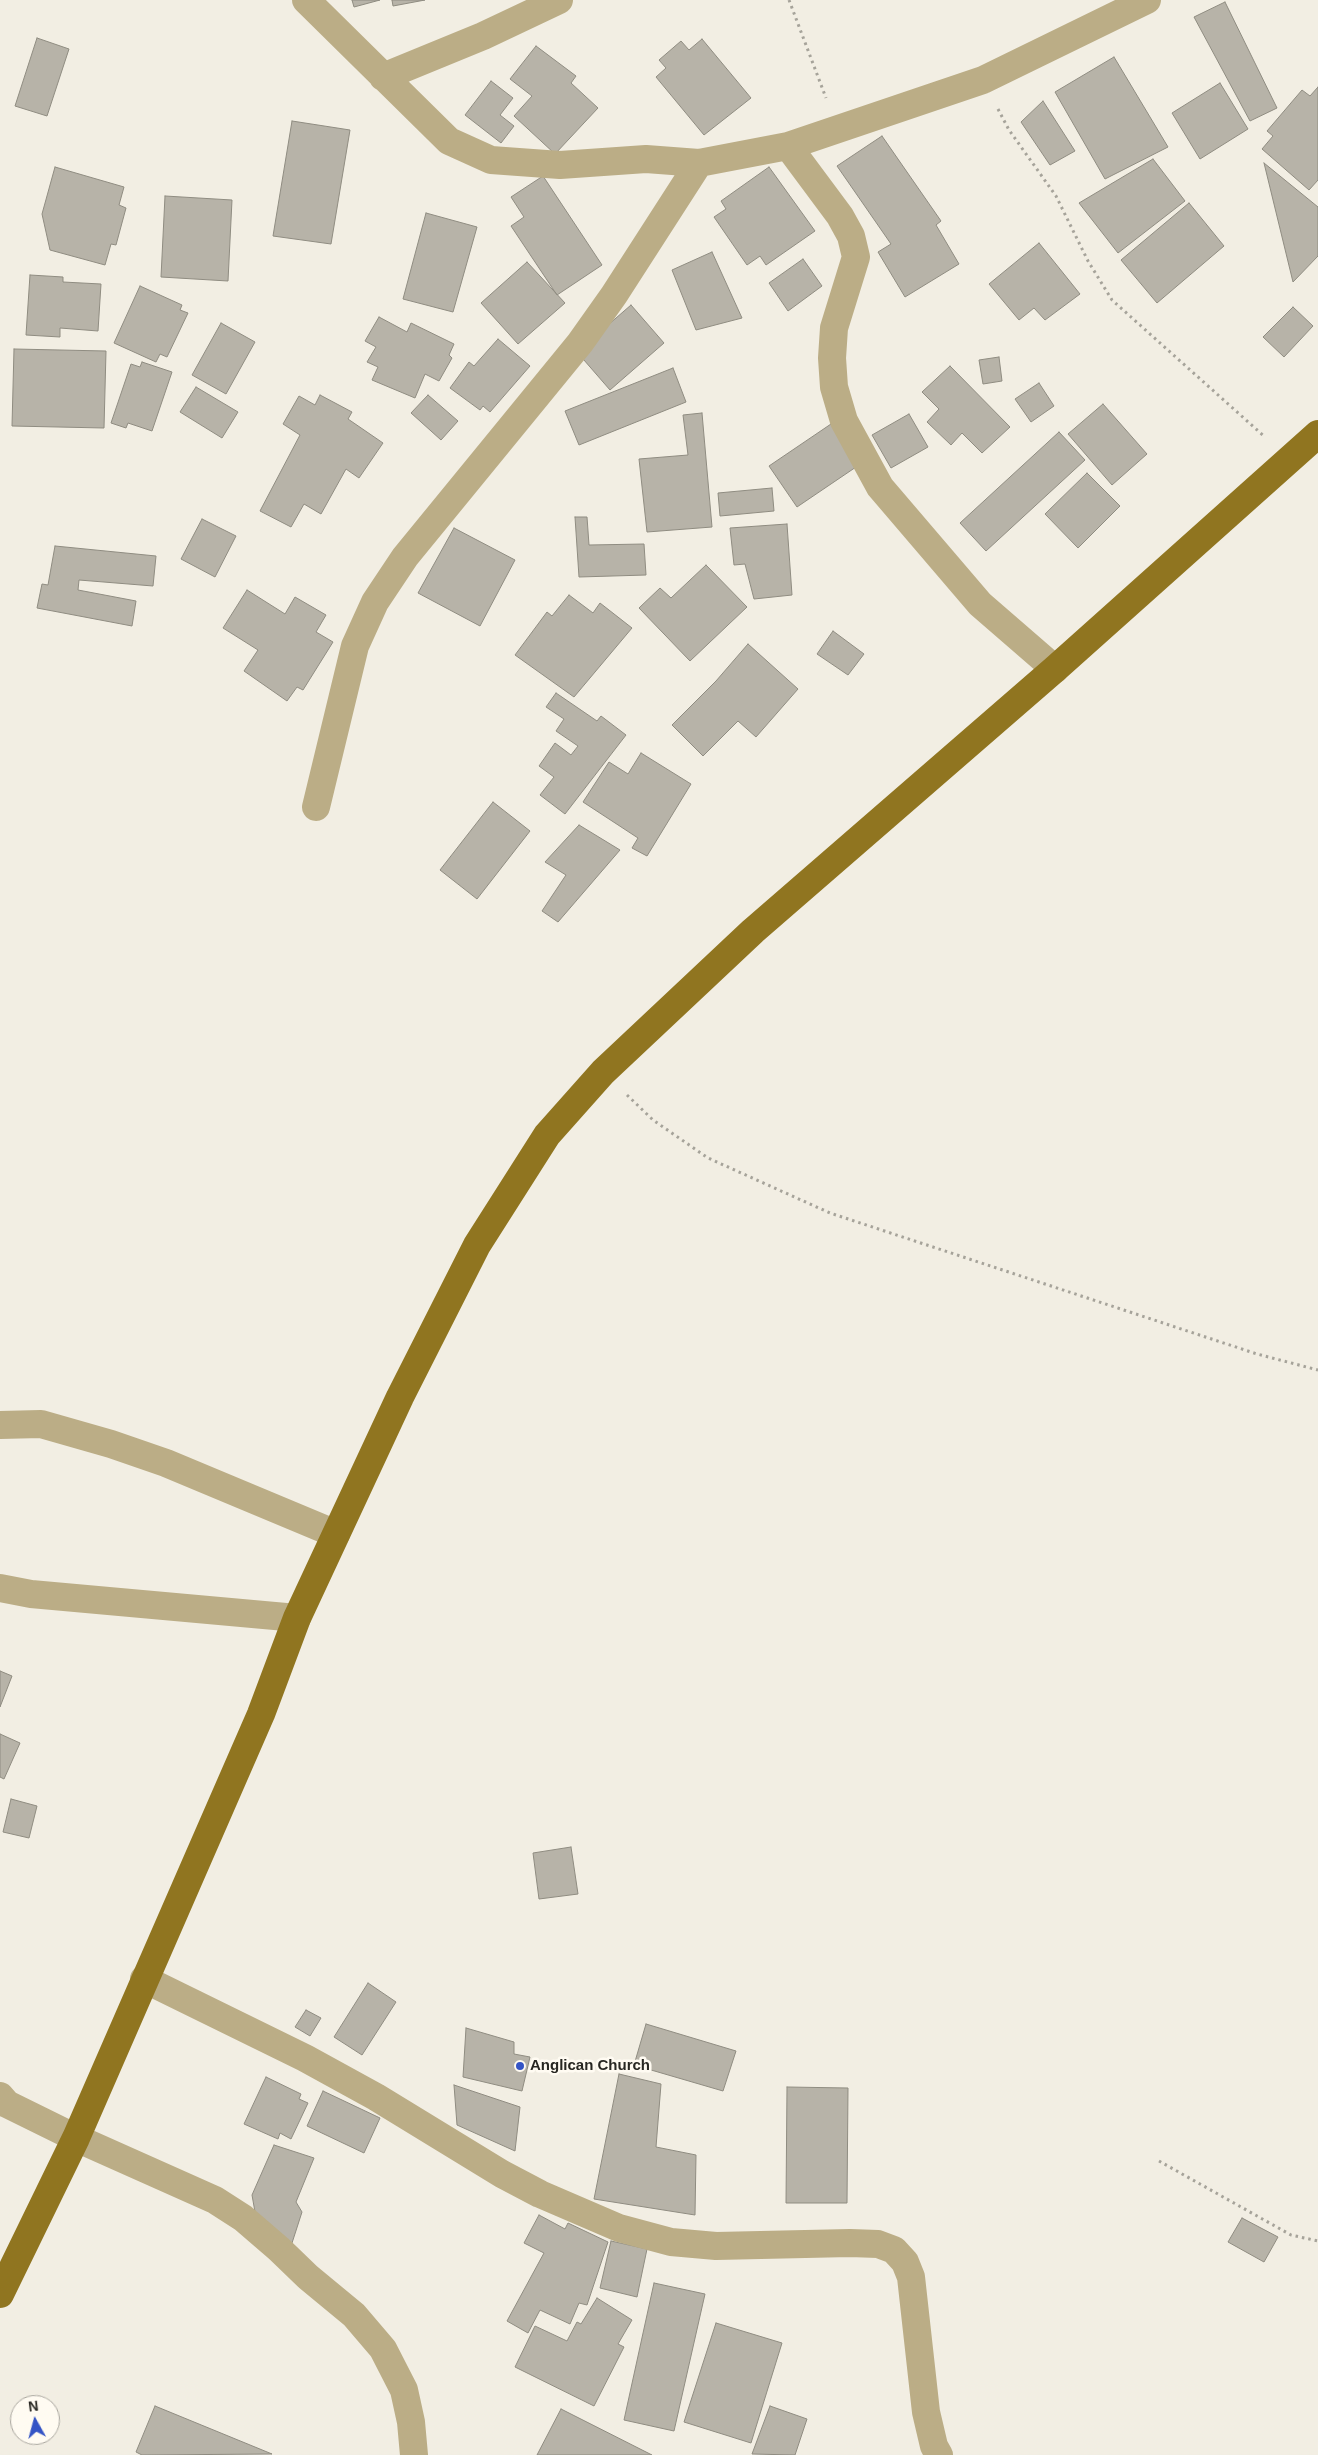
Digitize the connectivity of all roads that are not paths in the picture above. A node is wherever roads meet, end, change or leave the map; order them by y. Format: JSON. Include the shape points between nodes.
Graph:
{"nodes":[{"id":1,"x":306,"y":0,"type":"edge"},
{"id":2,"x":559,"y":0,"type":"edge"},
{"id":3,"x":1147,"y":0,"type":"edge"},
{"id":4,"x":383,"y":76,"type":"junction"},
{"id":5,"x":788,"y":146,"type":"junction"},
{"id":6,"x":699,"y":163,"type":"junction"},
{"id":7,"x":1318,"y":434,"type":"edge"},
{"id":8,"x":1055,"y":669,"type":"junction"},
{"id":9,"x":316,"y":807,"type":"dead end"},
{"id":10,"x":0,"y":1425,"type":"edge"},
{"id":11,"x":336,"y":1534,"type":"junction"},
{"id":12,"x":0,"y":1588,"type":"edge"},
{"id":13,"x":298,"y":1618,"type":"junction"},
{"id":14,"x":144,"y":1979,"type":"junction"},
{"id":15,"x":0,"y":2096,"type":"edge"},
{"id":16,"x":76,"y":2138,"type":"junction"},
{"id":17,"x":0,"y":2294,"type":"edge"},
{"id":18,"x":414,"y":2455,"type":"edge"},
{"id":19,"x":939,"y":2455,"type":"edge"}],
"edges":[{"from":1,"to":4,"type":"street"},
{"from":2,"to":4,"type":"street","via":[[483,36]]},
{"from":3,"to":5,"type":"street","via":[[983,80]]},
{"from":4,"to":6,"type":"street","via":[[449,141],[491,160],[560,165],[646,159]]},
{"from":5,"to":6,"type":"street"},
{"from":5,"to":8,"type":"street","via":[[840,216],[851,236],[856,257],[834,328],[834,387],[844,421],[880,488],[980,604]]},
{"from":6,"to":9,"type":"street","via":[[580,343],[405,557],[375,602],[355,646]]},
{"from":7,"to":8,"type":"main road"},
{"from":8,"to":11,"type":"main road","via":[[753,931],[603,1072],[547,1135],[477,1245],[400,1397]]},
{"from":10,"to":11,"type":"street","via":[[41,1424],[111,1444]]},
{"from":11,"to":13,"type":"main road"},
{"from":12,"to":13,"type":"street"},
{"from":13,"to":14,"type":"main road","via":[[261,1714]]},
{"from":14,"to":16,"type":"main road"},
{"from":14,"to":19,"type":"street","via":[[305,2058],[540,2194],[619,2228],[680,2243],[716,2246],[850,2242],[878,2244],[894,2250],[905,2262],[911,2277],[926,2412]]},
{"from":15,"to":16,"type":"street","via":[[7,2104]]},
{"from":16,"to":17,"type":"main road"},
{"from":16,"to":18,"type":"street","via":[[222,2205],[243,2218],[354,2316],[383,2349],[404,2390]]}]}
